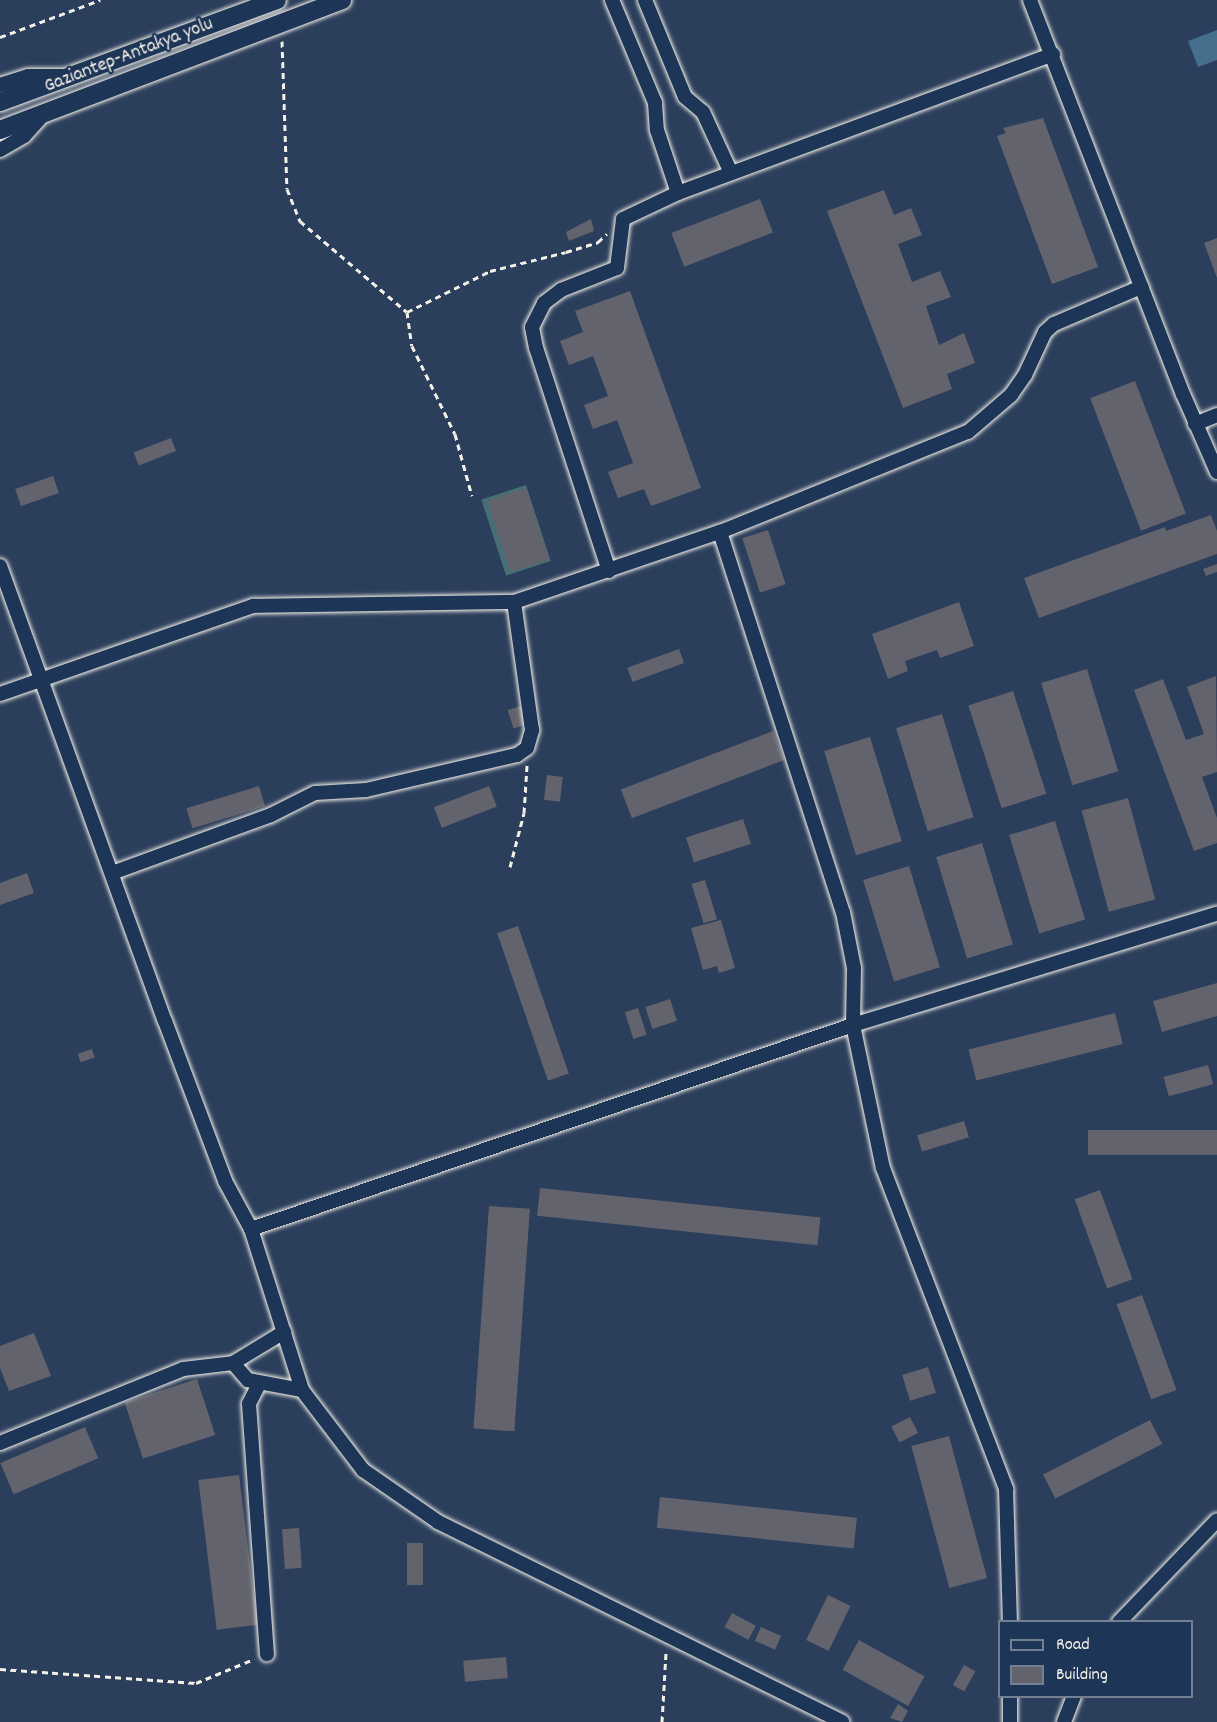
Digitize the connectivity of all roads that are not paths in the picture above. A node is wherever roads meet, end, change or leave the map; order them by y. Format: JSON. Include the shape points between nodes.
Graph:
{"nodes":[{"id":1,"x":277,"y":0,"type":"edge"},
{"id":2,"x":342,"y":0,"type":"edge"},
{"id":3,"x":612,"y":0,"type":"edge"},
{"id":4,"x":645,"y":0,"type":"edge"},
{"id":5,"x":1030,"y":0,"type":"edge"},
{"id":6,"x":1053,"y":54,"type":"junction"},
{"id":7,"x":71,"y":76,"type":"junction"},
{"id":8,"x":0,"y":85,"type":"edge"},
{"id":9,"x":0,"y":102,"type":"edge"},
{"id":10,"x":44,"y":113,"type":"junction"},
{"id":11,"x":0,"y":130,"type":"edge"},
{"id":12,"x":0,"y":150,"type":"edge"},
{"id":13,"x":731,"y":173,"type":"junction"},
{"id":14,"x":678,"y":193,"type":"junction"},
{"id":15,"x":1141,"y":287,"type":"junction"},
{"id":16,"x":1217,"y":415,"type":"edge"},
{"id":17,"x":1195,"y":424,"type":"junction"},
{"id":18,"x":1217,"y":471,"type":"edge"},
{"id":19,"x":720,"y":532,"type":"junction"},
{"id":20,"x":0,"y":567,"type":"edge"},
{"id":21,"x":609,"y":571,"type":"junction"},
{"id":22,"x":514,"y":603,"type":"junction"},
{"id":23,"x":40,"y":679,"type":"junction"},
{"id":24,"x":0,"y":694,"type":"edge"},
{"id":25,"x":112,"y":873,"type":"junction"},
{"id":26,"x":1217,"y":914,"type":"edge"},
{"id":27,"x":853,"y":1025,"type":"junction"},
{"id":28,"x":251,"y":1229,"type":"junction"},
{"id":29,"x":284,"y":1332,"type":"junction"},
{"id":30,"x":233,"y":1363,"type":"junction"},
{"id":31,"x":259,"y":1384,"type":"junction"},
{"id":32,"x":302,"y":1390,"type":"junction"},
{"id":33,"x":0,"y":1443,"type":"edge"},
{"id":34,"x":1217,"y":1520,"type":"edge"},
{"id":35,"x":1010,"y":1620,"type":"edge"},
{"id":36,"x":1121,"y":1620,"type":"edge"},
{"id":37,"x":267,"y":1654,"type":"road end"},
{"id":38,"x":1010,"y":1698,"type":"edge"},
{"id":39,"x":1073,"y":1698,"type":"edge"},
{"id":40,"x":842,"y":1722,"type":"edge"},
{"id":41,"x":1010,"y":1722,"type":"edge"},
{"id":42,"x":1064,"y":1722,"type":"edge"}],
"edges":[{"from":1,"to":7,"type":"main road","name":"Gaziantep-Antakya yolu"},
{"from":2,"to":10,"type":"main road","name":"Gaziantep-Antakya yolu"},
{"from":3,"to":14,"type":"street","via":[[656,103],[657,130]]},
{"from":4,"to":13,"type":"street","via":[[685,97],[703,112]]},
{"from":5,"to":6,"type":"street"},
{"from":6,"to":13,"type":"street"},
{"from":6,"to":15,"type":"street"},
{"from":7,"to":8,"type":"street","via":[[28,76]]},
{"from":7,"to":9,"type":"main road","name":"Gaziantep-Antakya yolu"},
{"from":10,"to":11,"type":"main road","name":"Gaziantep-Antakya yolu"},
{"from":10,"to":12,"type":"street","via":[[24,136]]},
{"from":13,"to":14,"type":"street"},
{"from":14,"to":21,"type":"street","via":[[623,219],[617,268],[561,290],[544,303],[532,327]]},
{"from":15,"to":17,"type":"street"},
{"from":15,"to":19,"type":"street","via":[[1054,324],[1045,332],[1011,395],[969,432]]},
{"from":16,"to":17,"type":"street"},
{"from":17,"to":18,"type":"street"},
{"from":19,"to":21,"type":"street"},
{"from":19,"to":27,"type":"street","via":[[843,912],[854,968]]},
{"from":20,"to":23,"type":"street"},
{"from":21,"to":22,"type":"street"},
{"from":22,"to":23,"type":"street","via":[[253,606]]},
{"from":22,"to":25,"type":"street","via":[[531,713],[527,748],[518,755],[366,790],[315,793],[271,815]]},
{"from":23,"to":24,"type":"street"},
{"from":23,"to":25,"type":"street"},
{"from":25,"to":28,"type":"street","via":[[225,1181]]},
{"from":26,"to":27,"type":"street"},
{"from":27,"to":28,"type":"street"},
{"from":27,"to":35,"type":"street","via":[[883,1168],[1006,1489]]},
{"from":28,"to":29,"type":"street"},
{"from":29,"to":30,"type":"street"},
{"from":29,"to":32,"type":"street"},
{"from":30,"to":31,"type":"street","via":[[248,1380]]},
{"from":30,"to":33,"type":"street","via":[[183,1369]]},
{"from":31,"to":32,"type":"street"},
{"from":31,"to":37,"type":"street","via":[[249,1404]]},
{"from":32,"to":40,"type":"street","via":[[363,1470],[438,1522]]},
{"from":34,"to":36,"type":"street"},
{"from":38,"to":41,"type":"street"},
{"from":39,"to":42,"type":"street"}]}
